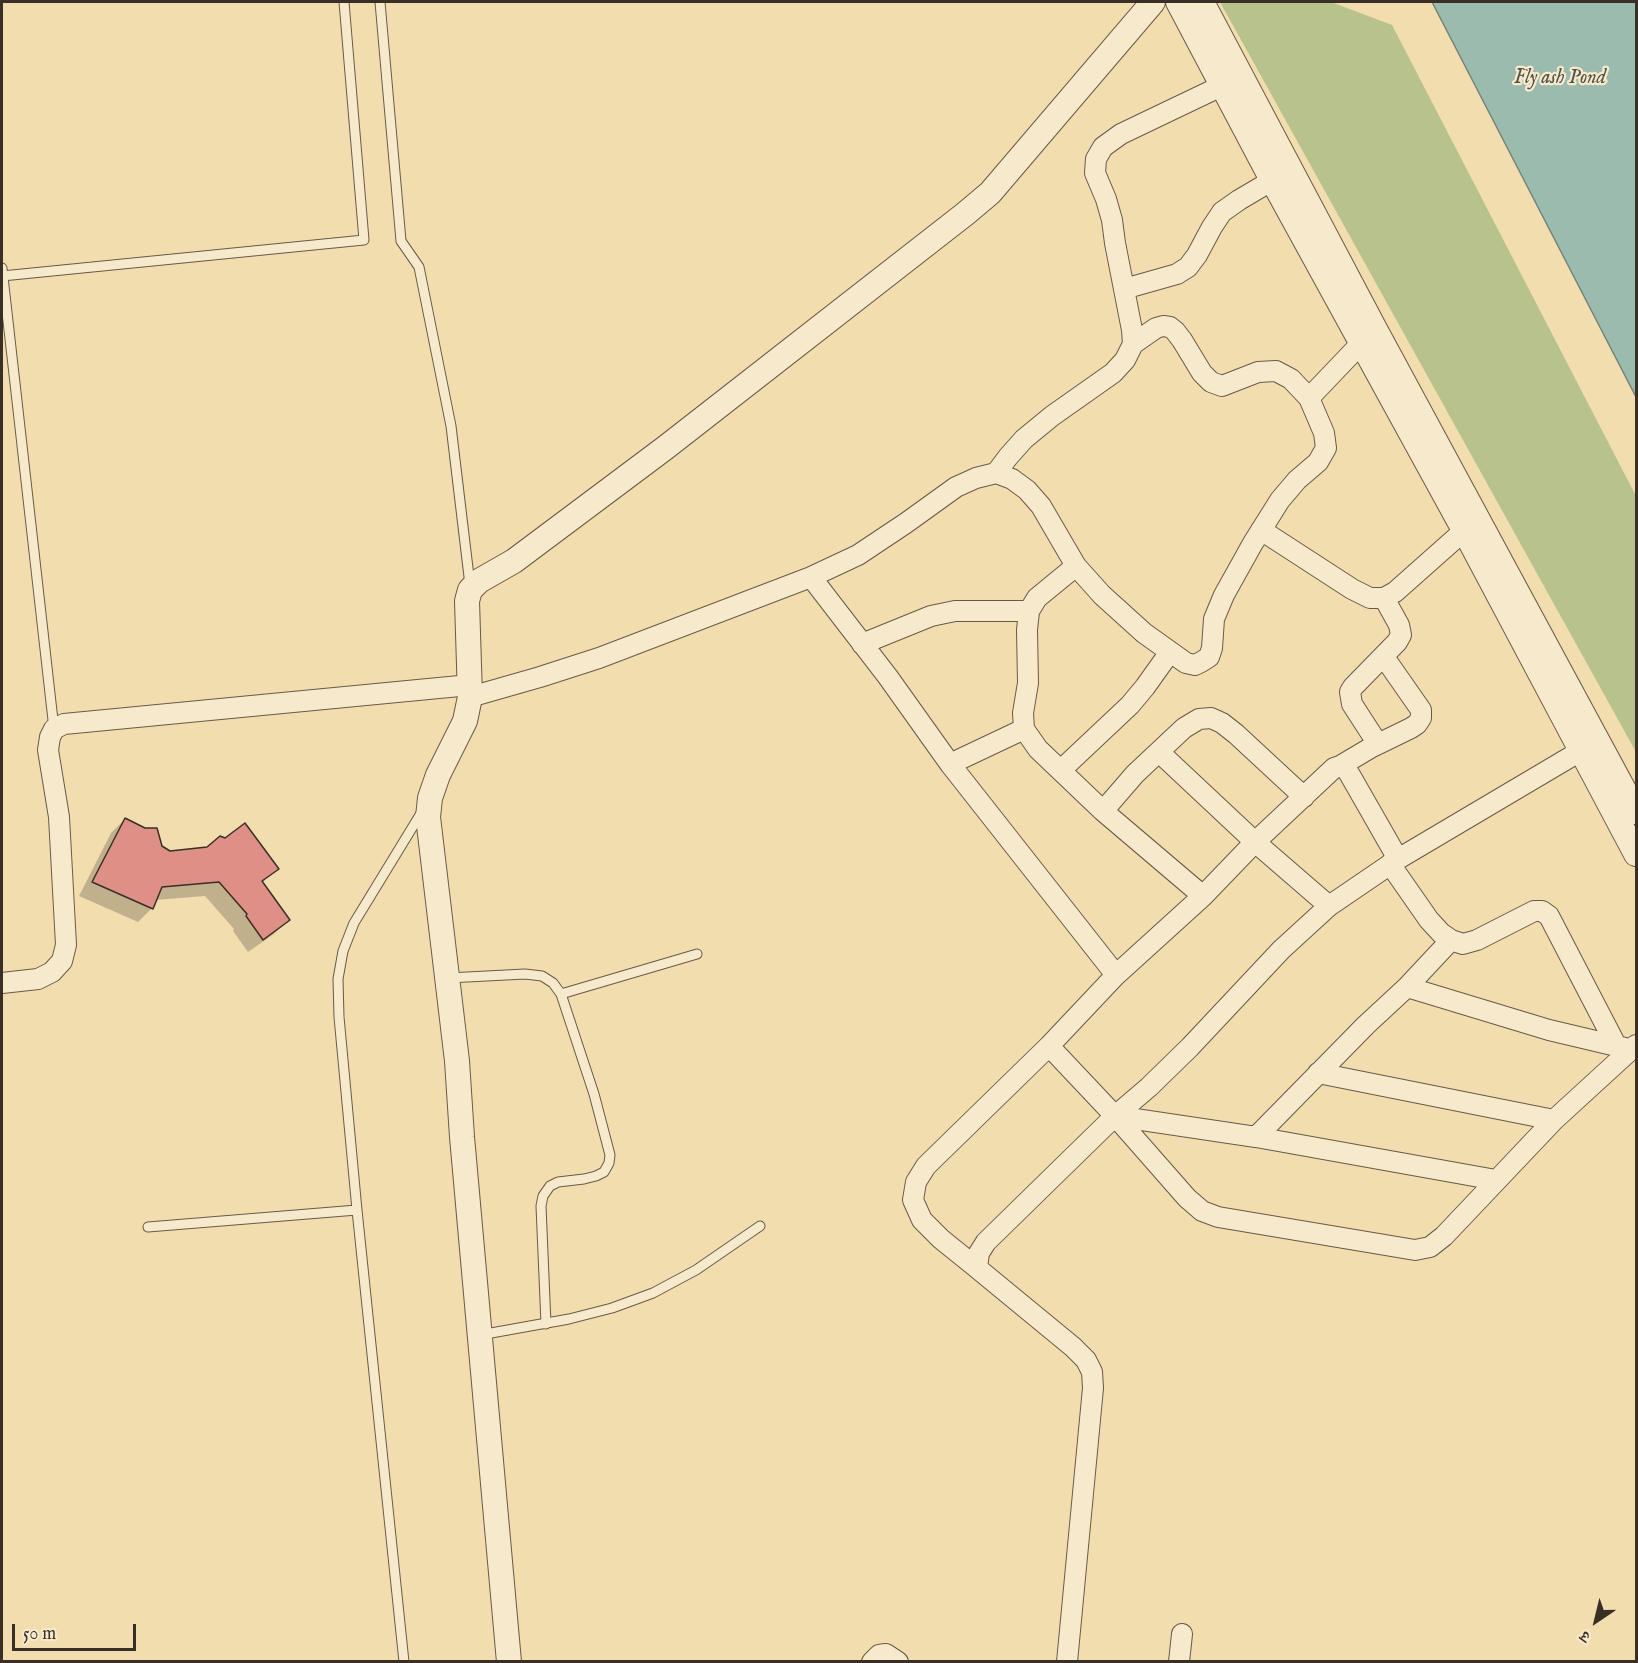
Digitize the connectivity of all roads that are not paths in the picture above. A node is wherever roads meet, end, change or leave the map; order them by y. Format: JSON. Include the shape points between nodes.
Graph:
{"nodes":[{"id":1,"x":344,"y":2,"type":"edge"},
{"id":2,"x":380,"y":2,"type":"edge"},
{"id":3,"x":1154,"y":2,"type":"edge"},
{"id":4,"x":1178,"y":2,"type":"edge"},
{"id":5,"x":1202,"y":2,"type":"edge"},
{"id":6,"x":1232,"y":81,"type":"junction"},
{"id":7,"x":1281,"y":175,"type":"junction"},
{"id":8,"x":2,"y":272,"type":"edge"},
{"id":9,"x":1124,"y":289,"type":"junction"},
{"id":10,"x":1368,"y":336,"type":"junction"},
{"id":11,"x":1133,"y":344,"type":"junction"},
{"id":12,"x":1309,"y":398,"type":"junction"},
{"id":13,"x":996,"y":473,"type":"junction"},
{"id":14,"x":1471,"y":524,"type":"junction"},
{"id":15,"x":1261,"y":530,"type":"junction"},
{"id":16,"x":1076,"y":566,"type":"junction"},
{"id":17,"x":811,"y":577,"type":"junction"},
{"id":18,"x":470,"y":590,"type":"junction"},
{"id":19,"x":1384,"y":598,"type":"junction"},
{"id":20,"x":1029,"y":611,"type":"junction"},
{"id":21,"x":862,"y":644,"type":"junction"},
{"id":22,"x":1170,"y":652,"type":"junction"},
{"id":23,"x":1384,"y":657,"type":"junction"},
{"id":24,"x":470,"y":691,"type":"junction"},
{"id":25,"x":54,"y":729,"type":"junction"},
{"id":26,"x":1024,"y":729,"type":"junction"},
{"id":27,"x":1590,"y":745,"type":"junction"},
{"id":28,"x":1372,"y":747,"type":"junction"},
{"id":29,"x":1159,"y":752,"type":"junction"},
{"id":30,"x":950,"y":764,"type":"junction"},
{"id":31,"x":1340,"y":766,"type":"junction"},
{"id":32,"x":1061,"y":770,"type":"junction"},
{"id":33,"x":1304,"y":797,"type":"junction"},
{"id":34,"x":430,"y":798,"type":"junction"},
{"id":35,"x":1103,"y":811,"type":"junction"},
{"id":36,"x":1636,"y":812,"type":"edge"},
{"id":37,"x":1256,"y":842,"type":"junction"},
{"id":38,"x":1636,"y":854,"type":"edge"},
{"id":39,"x":1394,"y":862,"type":"junction"},
{"id":40,"x":1203,"y":896,"type":"junction"},
{"id":41,"x":1329,"y":906,"type":"junction"},
{"id":42,"x":1451,"y":940,"type":"junction"},
{"id":43,"x":697,"y":954,"type":"dead end"},
{"id":44,"x":1116,"y":975,"type":"junction"},
{"id":45,"x":448,"y":978,"type":"junction"},
{"id":46,"x":2,"y":983,"type":"edge"},
{"id":47,"x":1407,"y":987,"type":"junction"},
{"id":48,"x":561,"y":994,"type":"junction"},
{"id":49,"x":1049,"y":1046,"type":"junction"},
{"id":50,"x":1628,"y":1047,"type":"edge"},
{"id":51,"x":1318,"y":1073,"type":"junction"},
{"id":52,"x":1115,"y":1116,"type":"junction"},
{"id":53,"x":1554,"y":1120,"type":"junction"},
{"id":54,"x":1256,"y":1137,"type":"junction"},
{"id":55,"x":1496,"y":1180,"type":"junction"},
{"id":56,"x":357,"y":1210,"type":"junction"},
{"id":57,"x":760,"y":1226,"type":"dead end"},
{"id":58,"x":148,"y":1227,"type":"dead end"},
{"id":59,"x":977,"y":1268,"type":"junction"},
{"id":60,"x":546,"y":1324,"type":"junction"},
{"id":61,"x":480,"y":1335,"type":"junction"},
{"id":62,"x":1182,"y":1634,"type":"dead end"},
{"id":63,"x":404,"y":1662,"type":"edge"},
{"id":64,"x":509,"y":1662,"type":"edge"},
{"id":65,"x":872,"y":1662,"type":"edge"},
{"id":66,"x":898,"y":1662,"type":"edge"},
{"id":67,"x":1067,"y":1662,"type":"edge"},
{"id":68,"x":1179,"y":1662,"type":"edge"}],
"edges":[{"from":1,"to":8,"type":"lane","via":[[364,240]]},
{"from":2,"to":18,"type":"lane","via":[[401,241],[419,267],[452,426]]},
{"from":3,"to":18,"type":"street","via":[[982,200],[665,448]]},
{"from":4,"to":6,"type":"street"},
{"from":5,"to":6,"type":"street"},
{"from":6,"to":7,"type":"street"},
{"from":6,"to":9,"type":"street","via":[[1121,134],[1103,147],[1096,159],[1095,172],[1112,220]]},
{"from":7,"to":9,"type":"street","via":[[1222,212],[1188,267],[1177,274]]},
{"from":7,"to":10,"type":"street"},
{"from":8,"to":25,"type":"lane"},
{"from":9,"to":11,"type":"street"},
{"from":10,"to":12,"type":"street"},
{"from":10,"to":14,"type":"street"},
{"from":11,"to":12,"type":"street","via":[[1156,328],[1170,327],[1211,382],[1222,386],[1258,372],[1276,371],[1291,379]]},
{"from":11,"to":13,"type":"street","via":[[1113,374],[1024,439]]},
{"from":12,"to":15,"type":"street","via":[[1326,448],[1318,462],[1280,500]]},
{"from":13,"to":16,"type":"street","via":[[1012,479],[1041,506]]},
{"from":13,"to":17,"type":"street","via":[[956,487],[858,555]]},
{"from":14,"to":19,"type":"street"},
{"from":14,"to":27,"type":"street"},
{"from":15,"to":19,"type":"street","via":[[1352,589],[1370,598]]},
{"from":15,"to":22,"type":"street","via":[[1214,619],[1209,657],[1195,665]]},
{"from":16,"to":20,"type":"street","via":[[1044,591]]},
{"from":16,"to":22,"type":"street","via":[[1102,595]]},
{"from":17,"to":21,"type":"street"},
{"from":17,"to":24,"type":"street","via":[[599,658],[540,677]]},
{"from":18,"to":24,"type":"street"},
{"from":19,"to":23,"type":"street","via":[[1401,635]]},
{"from":20,"to":21,"type":"street","via":[[955,610]]},
{"from":20,"to":26,"type":"street"},
{"from":21,"to":30,"type":"street"},
{"from":22,"to":32,"type":"street","via":[[1130,705]]},
{"from":23,"to":28,"type":"street","via":[[1350,692],[1352,704],[1374,738]]},
{"from":23,"to":28,"type":"street","via":[[1421,710],[1421,718],[1412,728]]},
{"from":24,"to":25,"type":"street","via":[[64,724]]},
{"from":24,"to":34,"type":"street","via":[[465,722]]},
{"from":25,"to":46,"type":"street","via":[[48,750],[59,817],[66,945],[62,961],[52,972],[39,979]]},
{"from":26,"to":30,"type":"street"},
{"from":26,"to":32,"type":"street","via":[[1038,749]]},
{"from":27,"to":36,"type":"street"},
{"from":27,"to":38,"type":"street"},
{"from":27,"to":39,"type":"street"},
{"from":28,"to":31,"type":"street"},
{"from":29,"to":33,"type":"street","via":[[1184,728],[1211,718],[1236,734]]},
{"from":29,"to":35,"type":"street"},
{"from":29,"to":37,"type":"street"},
{"from":30,"to":44,"type":"street"},
{"from":31,"to":33,"type":"street"},
{"from":31,"to":39,"type":"street","via":[[1350,775]]},
{"from":32,"to":35,"type":"street"},
{"from":33,"to":37,"type":"street"},
{"from":34,"to":45,"type":"street","via":[[428,817]]},
{"from":34,"to":56,"type":"lane","via":[[354,923],[338,979]]},
{"from":35,"to":40,"type":"street"},
{"from":37,"to":40,"type":"street"},
{"from":37,"to":41,"type":"street"},
{"from":39,"to":41,"type":"street"},
{"from":39,"to":42,"type":"street","via":[[1429,920]]},
{"from":40,"to":44,"type":"street"},
{"from":41,"to":52,"type":"street","via":[[1281,950],[1190,1047]]},
{"from":42,"to":47,"type":"street"},
{"from":42,"to":50,"type":"street","via":[[1463,944],[1477,940],[1534,911],[1542,911],[1549,916]]},
{"from":43,"to":48,"type":"lane"},
{"from":44,"to":49,"type":"street"},
{"from":45,"to":48,"type":"lane","via":[[542,976],[554,983]]},
{"from":45,"to":61,"type":"street"},
{"from":47,"to":50,"type":"street","via":[[1549,1030]]},
{"from":47,"to":51,"type":"street"},
{"from":48,"to":60,"type":"lane","via":[[610,1155],[604,1172],[558,1182],[543,1196]]},
{"from":49,"to":52,"type":"street"},
{"from":49,"to":59,"type":"street","via":[[926,1166],[916,1182],[914,1200],[922,1220]]},
{"from":50,"to":53,"type":"street"},
{"from":51,"to":53,"type":"street"},
{"from":51,"to":54,"type":"street"},
{"from":52,"to":54,"type":"street"},
{"from":52,"to":55,"type":"street","via":[[1202,1211],[1218,1217],[1414,1250],[1430,1247],[1444,1236]]},
{"from":52,"to":59,"type":"street","via":[[986,1242],[979,1253]]},
{"from":53,"to":55,"type":"street"},
{"from":54,"to":55,"type":"street"},
{"from":56,"to":58,"type":"lane"},
{"from":56,"to":63,"type":"lane"},
{"from":57,"to":60,"type":"lane","via":[[696,1270],[653,1293]]},
{"from":59,"to":67,"type":"street","via":[[1073,1347],[1092,1372]]},
{"from":60,"to":61,"type":"lane"},
{"from":61,"to":64,"type":"street"},
{"from":62,"to":68,"type":"street"},
{"from":65,"to":66,"type":"street","via":[[886,1654]]}]}
